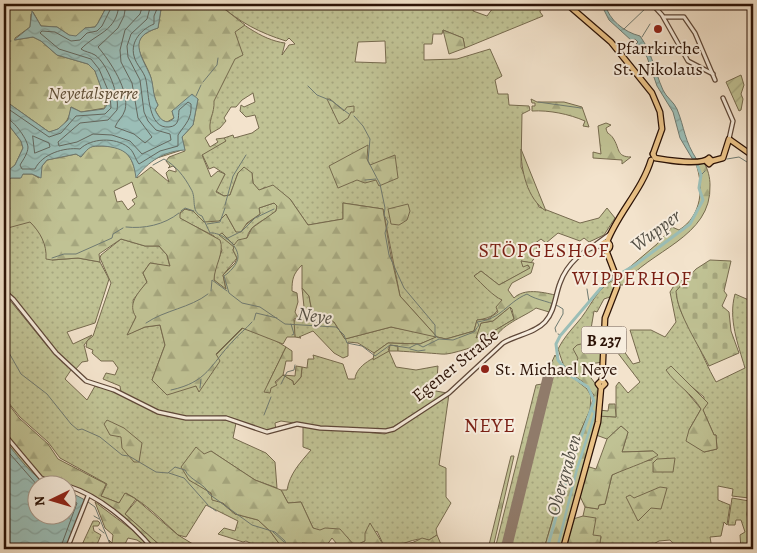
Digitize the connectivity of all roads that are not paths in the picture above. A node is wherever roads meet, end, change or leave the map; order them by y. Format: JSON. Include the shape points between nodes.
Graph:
{"nodes":[{"id":1,"x":568,"y":4,"type":"edge"},
{"id":2,"x":652,"y":4,"type":"edge"},
{"id":3,"x":664,"y":18,"type":"junction"},
{"id":4,"x":586,"y":21,"type":"junction"},
{"id":5,"x":585,"y":28,"type":"dead end"},
{"id":6,"x":709,"y":69,"type":"junction"},
{"id":7,"x":715,"y":80,"type":"dead end"},
{"id":8,"x":724,"y":98,"type":"dead end"},
{"id":9,"x":728,"y":141,"type":"junction"},
{"id":10,"x":753,"y":156,"type":"edge"},
{"id":11,"x":655,"y":158,"type":"junction"},
{"id":12,"x":610,"y":233,"type":"junction"},
{"id":13,"x":607,"y":242,"type":"junction"},
{"id":14,"x":594,"y":246,"type":"junction"},
{"id":15,"x":602,"y":246,"type":"junction"},
{"id":16,"x":606,"y":250,"type":"junction"},
{"id":17,"x":4,"y":291,"type":"edge"},
{"id":18,"x":4,"y":434,"type":"edge"},
{"id":19,"x":39,"y":476,"type":"edge"},
{"id":20,"x":78,"y":493,"type":"edge"},
{"id":21,"x":87,"y":499,"type":"junction"},
{"id":22,"x":67,"y":549,"type":"edge"},
{"id":23,"x":153,"y":549,"type":"edge"},
{"id":24,"x":563,"y":549,"type":"edge"}],
"edges":[{"from":1,"to":4,"type":"main road"},
{"from":2,"to":3,"type":"street"},
{"from":3,"to":6,"type":"street","via":[[688,60]]},
{"from":3,"to":6,"type":"street","via":[[684,17],[692,27]]},
{"from":4,"to":5,"type":"main road","via":[[588,26]]},
{"from":4,"to":11,"type":"main road","via":[[621,53],[654,97],[662,129]]},
{"from":6,"to":7,"type":"street"},
{"from":8,"to":9,"type":"street","via":[[733,121]]},
{"from":9,"to":10,"type":"main road"},
{"from":9,"to":11,"type":"main road","via":[[722,159]]},
{"from":11,"to":12,"type":"main road"},
{"from":12,"to":13,"type":"main road"},
{"from":12,"to":14,"type":"street","name":"Egener Straße"},
{"from":13,"to":15,"type":"main road"},
{"from":13,"to":16,"type":"main road","via":[[610,247]]},
{"from":14,"to":15,"type":"street"},
{"from":14,"to":17,"type":"street","name":"Egener Straße","via":[[580,255],[561,279],[550,315],[541,326],[503,343],[453,389],[392,430],[344,430],[294,424],[267,432],[226,418],[186,418],[163,414],[114,390],[88,382],[49,346]]},
{"from":15,"to":16,"type":"main road"},
{"from":16,"to":24,"type":"main road","number":"B 237","via":[[617,292],[606,316],[602,380],[605,384],[601,388],[598,422]]},
{"from":18,"to":19,"type":"street"},
{"from":20,"to":21,"type":"street"},
{"from":21,"to":22,"type":"street"},
{"from":21,"to":23,"type":"street","via":[[112,512]]}]}
